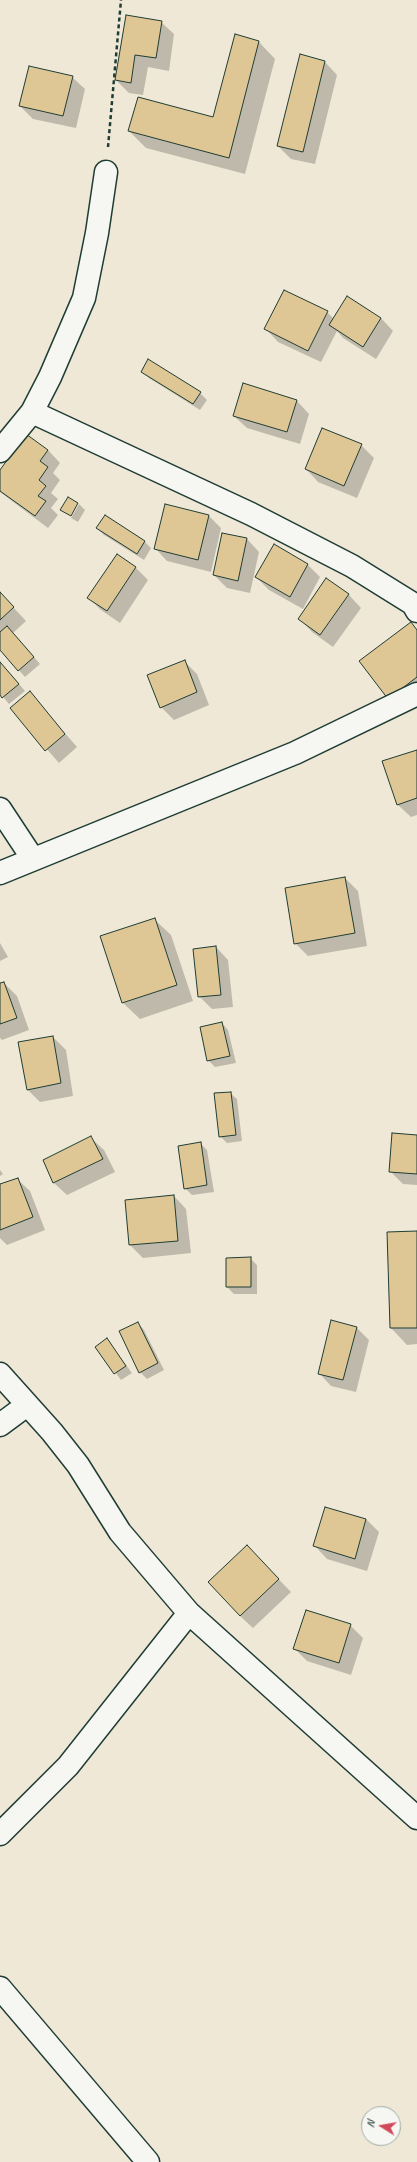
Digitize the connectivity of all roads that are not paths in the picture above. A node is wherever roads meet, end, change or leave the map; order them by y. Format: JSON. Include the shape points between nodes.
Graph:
{"nodes":[{"id":1,"x":106,"y":172,"type":"road end"},
{"id":2,"x":32,"y":412,"type":"junction"},
{"id":3,"x":0,"y":451,"type":"edge"},
{"id":4,"x":417,"y":611,"type":"edge"},
{"id":5,"x":417,"y":694,"type":"edge"},
{"id":6,"x":0,"y":809,"type":"edge"},
{"id":7,"x":33,"y":859,"type":"junction"},
{"id":8,"x":0,"y":873,"type":"edge"},
{"id":9,"x":0,"y":1374,"type":"edge"},
{"id":10,"x":27,"y":1405,"type":"junction"},
{"id":11,"x":0,"y":1425,"type":"edge"},
{"id":12,"x":189,"y":1613,"type":"junction"},
{"id":13,"x":417,"y":1818,"type":"edge"},
{"id":14,"x":0,"y":1834,"type":"edge"},
{"id":15,"x":0,"y":1988,"type":"edge"},
{"id":16,"x":148,"y":2162,"type":"edge"}],
"edges":[{"from":1,"to":2,"type":"street","via":[[84,298]]},
{"from":2,"to":3,"type":"street"},
{"from":2,"to":4,"type":"street","via":[[251,514],[352,566],[413,604]]},
{"from":5,"to":7,"type":"street","via":[[295,753]]},
{"from":6,"to":7,"type":"street"},
{"from":7,"to":8,"type":"street"},
{"from":9,"to":10,"type":"street"},
{"from":10,"to":11,"type":"street"},
{"from":10,"to":12,"type":"street","via":[[78,1466],[120,1532]]},
{"from":12,"to":13,"type":"street"},
{"from":12,"to":14,"type":"street","via":[[68,1766]]},
{"from":15,"to":16,"type":"street"}]}
